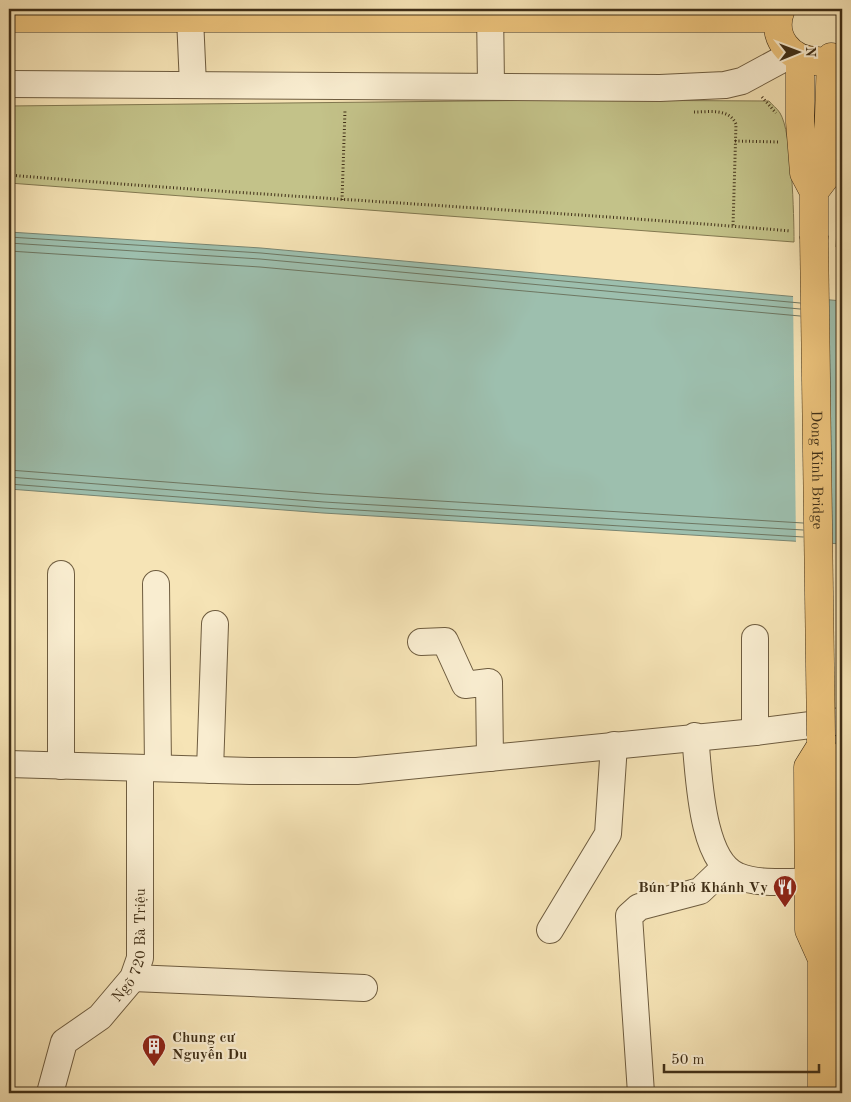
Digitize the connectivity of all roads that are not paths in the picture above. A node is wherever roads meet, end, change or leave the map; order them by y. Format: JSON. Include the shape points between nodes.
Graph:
{"nodes":[{"id":1,"x":253,"y":13,"type":"edge"},
{"id":2,"x":324,"y":13,"type":"edge"},
{"id":3,"x":490,"y":13,"type":"edge"},
{"id":4,"x":779,"y":13,"type":"edge"},
{"id":5,"x":9,"y":18,"type":"edge"},
{"id":6,"x":190,"y":18,"type":"junction"},
{"id":7,"x":837,"y":53,"type":"edge"},
{"id":8,"x":796,"y":57,"type":"junction"},
{"id":9,"x":9,"y":84,"type":"edge"},
{"id":10,"x":193,"y":85,"type":"junction"},
{"id":11,"x":491,"y":85,"type":"junction"},
{"id":12,"x":814,"y":192,"type":"junction"},
{"id":13,"x":61,"y":574,"type":"dead end"},
{"id":14,"x":156,"y":584,"type":"dead end"},
{"id":15,"x":215,"y":624,"type":"dead end"},
{"id":16,"x":755,"y":638,"type":"dead end"},
{"id":17,"x":421,"y":642,"type":"dead end"},
{"id":18,"x":755,"y":732,"type":"junction"},
{"id":19,"x":828,"y":734,"type":"edge"},
{"id":20,"x":695,"y":736,"type":"junction"},
{"id":21,"x":614,"y":745,"type":"junction"},
{"id":22,"x":490,"y":758,"type":"junction"},
{"id":23,"x":9,"y":764,"type":"edge"},
{"id":24,"x":60,"y":766,"type":"junction"},
{"id":25,"x":149,"y":768,"type":"junction"},
{"id":26,"x":210,"y":770,"type":"junction"},
{"id":27,"x":724,"y":868,"type":"junction"},
{"id":28,"x":828,"y":878,"type":"edge"},
{"id":29,"x":550,"y":930,"type":"dead end"},
{"id":30,"x":133,"y":978,"type":"junction"},
{"id":31,"x":364,"y":988,"type":"dead end"},
{"id":32,"x":832,"y":1006,"type":"edge"},
{"id":33,"x":50,"y":1093,"type":"edge"},
{"id":34,"x":641,"y":1093,"type":"edge"},
{"id":35,"x":822,"y":1093,"type":"edge"}],
"edges":[{"from":1,"to":2,"type":"main road"},
{"from":1,"to":6,"type":"main road"},
{"from":2,"to":3,"type":"main road"},
{"from":3,"to":4,"type":"main road"},
{"from":3,"to":11,"type":"street"},
{"from":4,"to":8,"type":"main road","via":[[778,32],[783,44]]},
{"from":5,"to":6,"type":"main road"},
{"from":6,"to":10,"type":"street"},
{"from":7,"to":8,"type":"main road","via":[[821,61]]},
{"from":7,"to":12,"type":"main road","via":[[827,175]]},
{"from":8,"to":11,"type":"street","via":[[726,85],[660,88]]},
{"from":8,"to":12,"type":"main road","via":[[804,173]]},
{"from":9,"to":10,"type":"street"},
{"from":10,"to":11,"type":"street"},
{"from":12,"to":19,"type":"main road","name":"Dong Kinh Bridge","bridge":true,"via":[[804,234]]},
{"from":13,"to":24,"type":"street"},
{"from":14,"to":25,"type":"street","name":"Ngõ 720 Bà Triệu"},
{"from":15,"to":26,"type":"street"},
{"from":16,"to":18,"type":"street"},
{"from":17,"to":22,"type":"street","via":[[445,641],[465,685],[489,682]]},
{"from":18,"to":19,"type":"street"},
{"from":18,"to":20,"type":"street"},
{"from":19,"to":28,"type":"main road","via":[[831,765]]},
{"from":20,"to":21,"type":"street"},
{"from":20,"to":27,"type":"street","via":[[705,828]]},
{"from":21,"to":22,"type":"street"},
{"from":21,"to":29,"type":"street","via":[[608,834]]},
{"from":22,"to":26,"type":"street","via":[[357,771]]},
{"from":23,"to":24,"type":"street"},
{"from":24,"to":25,"type":"street"},
{"from":25,"to":26,"type":"street"},
{"from":25,"to":30,"type":"street","name":"Ngõ 720 Bà Triệu","via":[[140,958]]},
{"from":27,"to":28,"type":"street","via":[[738,876],[756,880]]},
{"from":27,"to":34,"type":"street","via":[[700,891],[639,907],[629,916]]},
{"from":28,"to":32,"type":"main road","via":[[834,930],[822,959]]},
{"from":30,"to":31,"type":"street"},
{"from":30,"to":33,"type":"street","name":"Ngõ 720 Bà Triệu","via":[[100,1017],[64,1042]]},
{"from":32,"to":35,"type":"main road"}]}
